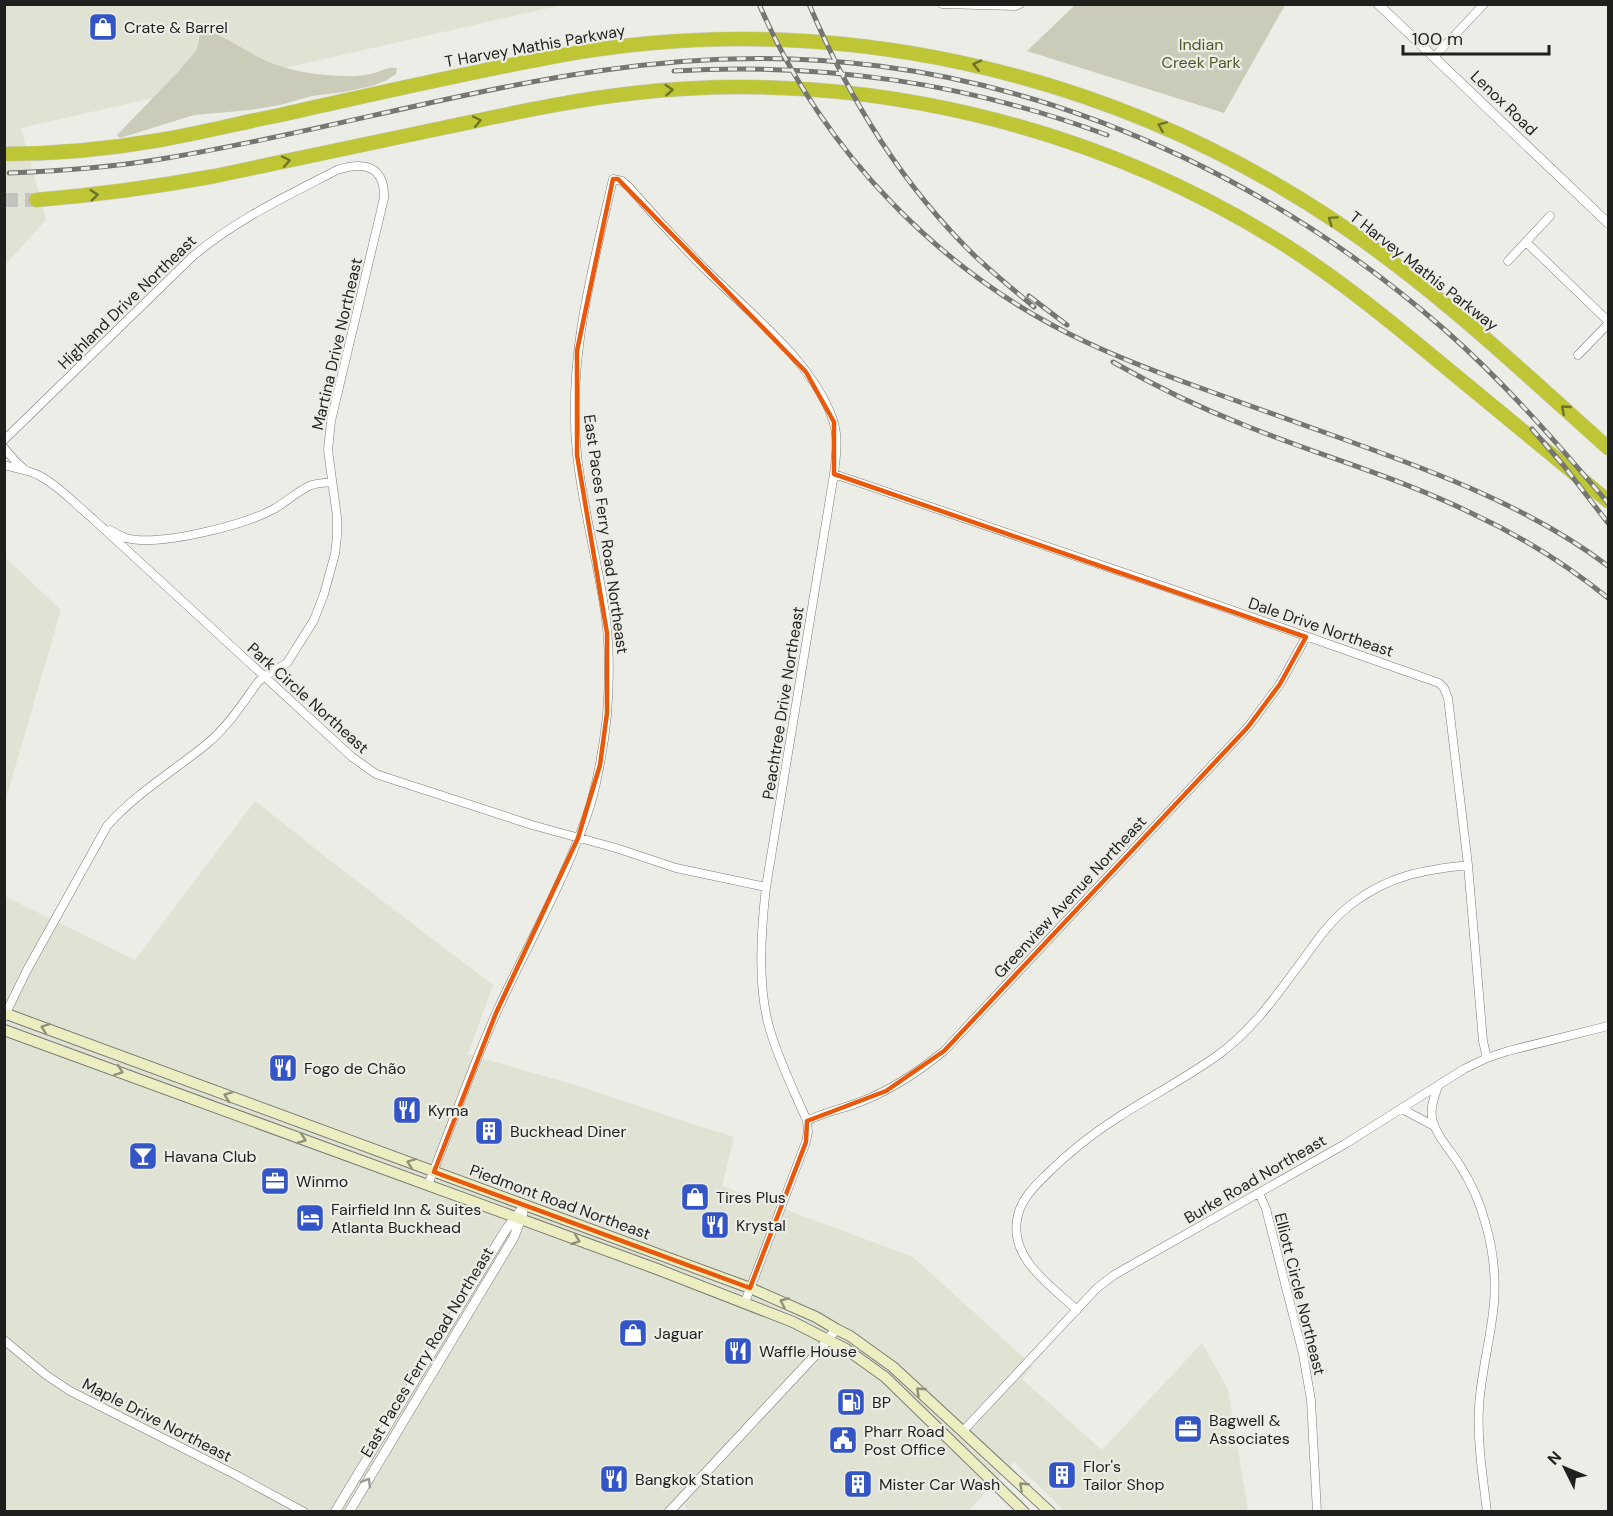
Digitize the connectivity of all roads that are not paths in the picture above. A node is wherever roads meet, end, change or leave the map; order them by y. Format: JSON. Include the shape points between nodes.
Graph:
{"nodes":[{"id":1,"x":942,"y":4,"type":"edge"},
{"id":2,"x":1020,"y":4,"type":"edge"},
{"id":3,"x":1378,"y":4,"type":"edge"},
{"id":4,"x":1484,"y":4,"type":"edge"},
{"id":5,"x":1434,"y":57,"type":"junction"},
{"id":6,"x":4,"y":154,"type":"edge"},
{"id":7,"x":377,"y":173,"type":"joint"},
{"id":8,"x":613,"y":179,"type":"joint"},
{"id":9,"x":36,"y":200,"type":"tunnel mouth"},
{"id":10,"x":1550,"y":216,"type":"dead end"},
{"id":11,"x":1608,"y":223,"type":"edge"},
{"id":12,"x":1526,"y":242,"type":"junction"},
{"id":13,"x":1508,"y":261,"type":"dead end"},
{"id":14,"x":1608,"y":322,"type":"edge"},
{"id":15,"x":1578,"y":355,"type":"dead end"},
{"id":16,"x":4,"y":440,"type":"edge"},
{"id":17,"x":4,"y":448,"type":"edge"},
{"id":18,"x":1608,"y":448,"type":"edge"},
{"id":19,"x":4,"y":465,"type":"edge"},
{"id":20,"x":24,"y":469,"type":"junction"},
{"id":21,"x":834,"y":474,"type":"junction"},
{"id":22,"x":332,"y":482,"type":"junction"},
{"id":23,"x":1608,"y":501,"type":"edge"},
{"id":24,"x":92,"y":518,"type":"junction"},
{"id":25,"x":1305,"y":637,"type":"junction"},
{"id":26,"x":264,"y":676,"type":"junction"},
{"id":27,"x":578,"y":838,"type":"junction"},
{"id":28,"x":1468,"y":865,"type":"junction"},
{"id":29,"x":766,"y":887,"type":"junction"},
{"id":30,"x":5,"y":1015,"type":"edge"},
{"id":31,"x":1608,"y":1026,"type":"edge"},
{"id":32,"x":4,"y":1030,"type":"edge"},
{"id":33,"x":1487,"y":1058,"type":"junction"},
{"id":34,"x":1438,"y":1086,"type":"junction"},
{"id":35,"x":1402,"y":1109,"type":"junction"},
{"id":36,"x":807,"y":1121,"type":"junction"},
{"id":37,"x":1434,"y":1126,"type":"junction"},
{"id":38,"x":434,"y":1172,"type":"junction"},
{"id":39,"x":428,"y":1185,"type":"junction"},
{"id":40,"x":1259,"y":1192,"type":"junction"},
{"id":41,"x":525,"y":1205,"type":"junction"},
{"id":42,"x":518,"y":1218,"type":"junction"},
{"id":43,"x":750,"y":1288,"type":"junction"},
{"id":44,"x":745,"y":1302,"type":"junction"},
{"id":45,"x":1077,"y":1310,"type":"junction"},
{"id":46,"x":836,"y":1329,"type":"junction"},
{"id":47,"x":4,"y":1340,"type":"edge"},
{"id":48,"x":828,"y":1340,"type":"junction"},
{"id":49,"x":963,"y":1431,"type":"junction"},
{"id":50,"x":304,"y":1512,"type":"edge"},
{"id":51,"x":335,"y":1512,"type":"edge"},
{"id":52,"x":349,"y":1512,"type":"edge"},
{"id":53,"x":669,"y":1512,"type":"edge"},
{"id":54,"x":1024,"y":1512,"type":"edge"},
{"id":55,"x":1050,"y":1512,"type":"edge"},
{"id":56,"x":1317,"y":1512,"type":"edge"},
{"id":57,"x":1487,"y":1512,"type":"edge"}],
"edges":[{"from":1,"to":2,"type":"street"},
{"from":3,"to":5,"type":"street","name":"Lenox Road"},
{"from":4,"to":5,"type":"street"},
{"from":5,"to":11,"type":"street","name":"Lenox Road"},
{"from":18,"to":6,"type":"highway","name":"T Harvey Mathis Parkway","one_way":true,"via":[[1416,281],[1344,227],[1281,187],[1220,153],[1123,110],[1043,83],[951,60],[879,48],[772,40],[630,45],[523,62],[163,140],[75,151]]},
{"from":7,"to":16,"type":"street","name":"Highland Drive Northeast","via":[[360,166],[337,170],[210,242]]},
{"from":7,"to":22,"type":"street","name":"Martina Drive Northeast","via":[[384,186],[384,198],[331,421],[328,450]]},
{"from":8,"to":21,"type":"street","name":"Peachtree Drive Northeast","via":[[629,187],[806,372],[834,422]]},
{"from":8,"to":27,"type":"street","name":"East Paces Ferry Road Northeast","via":[[582,320],[575,381],[577,455],[604,601],[609,666],[600,765]]},
{"from":9,"to":23,"type":"highway","one_way":true,"via":[[172,184],[541,107],[635,93],[771,88],[873,95],[941,107],[1105,154],[1256,227],[1372,307]]},
{"from":10,"to":12,"type":"street"},
{"from":12,"to":13,"type":"street"},
{"from":12,"to":14,"type":"street"},
{"from":14,"to":15,"type":"street"},
{"from":17,"to":20,"type":"street","name":"Park Circle Northeast"},
{"from":19,"to":20,"type":"street","name":"Park Circle Northeast"},
{"from":20,"to":24,"type":"street","name":"Park Circle Northeast","via":[[42,477]]},
{"from":21,"to":25,"type":"street","name":"Dale Drive Northeast"},
{"from":21,"to":29,"type":"street","name":"Peachtree Drive Northeast"},
{"from":22,"to":24,"type":"street","via":[[308,487],[246,521],[169,538],[126,538]]},
{"from":22,"to":26,"type":"street","name":"Martina Drive Northeast","via":[[337,536],[324,594],[314,620],[287,663]]},
{"from":24,"to":26,"type":"street","name":"Park Circle Northeast"},
{"from":25,"to":28,"type":"street","name":"Dale Drive Northeast","via":[[1434,680],[1444,688]]},
{"from":25,"to":36,"type":"street","name":"Greenview Avenue Northeast","via":[[1280,684],[1248,727],[944,1051],[886,1091]]},
{"from":26,"to":27,"type":"street","name":"Park Circle Northeast","via":[[352,757],[376,774]]},
{"from":26,"to":30,"type":"street","name":"Martina Drive Northeast","via":[[210,741],[138,796],[107,826]]},
{"from":27,"to":29,"type":"street","name":"Park Circle Northeast","via":[[676,868]]},
{"from":27,"to":38,"type":"street","name":"East Paces Ferry Road Northeast","via":[[496,1013]]},
{"from":28,"to":33,"type":"street","name":"Dale Drive Northeast"},
{"from":28,"to":45,"type":"street","via":[[1406,875],[1354,902],[1325,929],[1263,1014],[1239,1040],[1095,1132],[1034,1187],[1018,1215],[1019,1247],[1030,1266]]},
{"from":29,"to":36,"type":"street","name":"Peachtree Drive Northeast","via":[[762,940],[766,1012],[775,1045]]},
{"from":38,"to":30,"type":"main road","name":"Piedmont Road Northeast","one_way":true},
{"from":31,"to":33,"type":"street","name":"Burke Road Northeast"},
{"from":32,"to":39,"type":"main road","name":"Piedmont Road Northeast","one_way":true},
{"from":33,"to":34,"type":"street","name":"Burke Road Northeast"},
{"from":34,"to":35,"type":"street","name":"Burke Road Northeast"},
{"from":34,"to":37,"type":"street","via":[[1431,1109]]},
{"from":35,"to":37,"type":"street"},
{"from":35,"to":40,"type":"street","name":"Burke Road Northeast"},
{"from":36,"to":43,"type":"street","via":[[806,1142]]},
{"from":37,"to":57,"type":"street","via":[[1474,1191],[1492,1251],[1494,1302],[1479,1409]]},
{"from":38,"to":39,"type":"street","name":"East Paces Ferry Road Northeast"},
{"from":38,"to":41,"type":"main road","name":"Piedmont Road Northeast"},
{"from":39,"to":42,"type":"main road","name":"Piedmont Road Northeast"},
{"from":40,"to":45,"type":"street","name":"Burke Road Northeast","via":[[1114,1275]]},
{"from":40,"to":56,"type":"street","name":"Elliott Circle Northeast","via":[[1304,1354],[1311,1401]]},
{"from":41,"to":42,"type":"street","name":"East Paces Ferry Road Northeast"},
{"from":41,"to":43,"type":"main road","name":"Piedmont Road Northeast"},
{"from":42,"to":44,"type":"main road","name":"Piedmont Road Northeast","one_way":true},
{"from":42,"to":51,"type":"street","name":"East Paces Ferry Road Northeast"},
{"from":52,"to":42,"type":"street","name":"East Paces Ferry Road Northeast","one_way":true,"via":[[514,1237]]},
{"from":43,"to":44,"type":"street"},
{"from":46,"to":43,"type":"main road","name":"Piedmont Road Northeast","one_way":true},
{"from":44,"to":48,"type":"main road","name":"Piedmont Road Northeast"},
{"from":45,"to":49,"type":"street","name":"Burke Road Northeast"},
{"from":46,"to":48,"type":"street"},
{"from":49,"to":46,"type":"main road","name":"Piedmont Road Northeast","one_way":true,"via":[[893,1366]]},
{"from":47,"to":50,"type":"street","name":"Maple Drive Northeast","via":[[64,1388]]},
{"from":48,"to":53,"type":"street"},
{"from":48,"to":54,"type":"main road","name":"Piedmont Road Northeast","via":[[885,1377]]},
{"from":55,"to":49,"type":"main road","name":"Piedmont Road Northeast","one_way":true}]}
